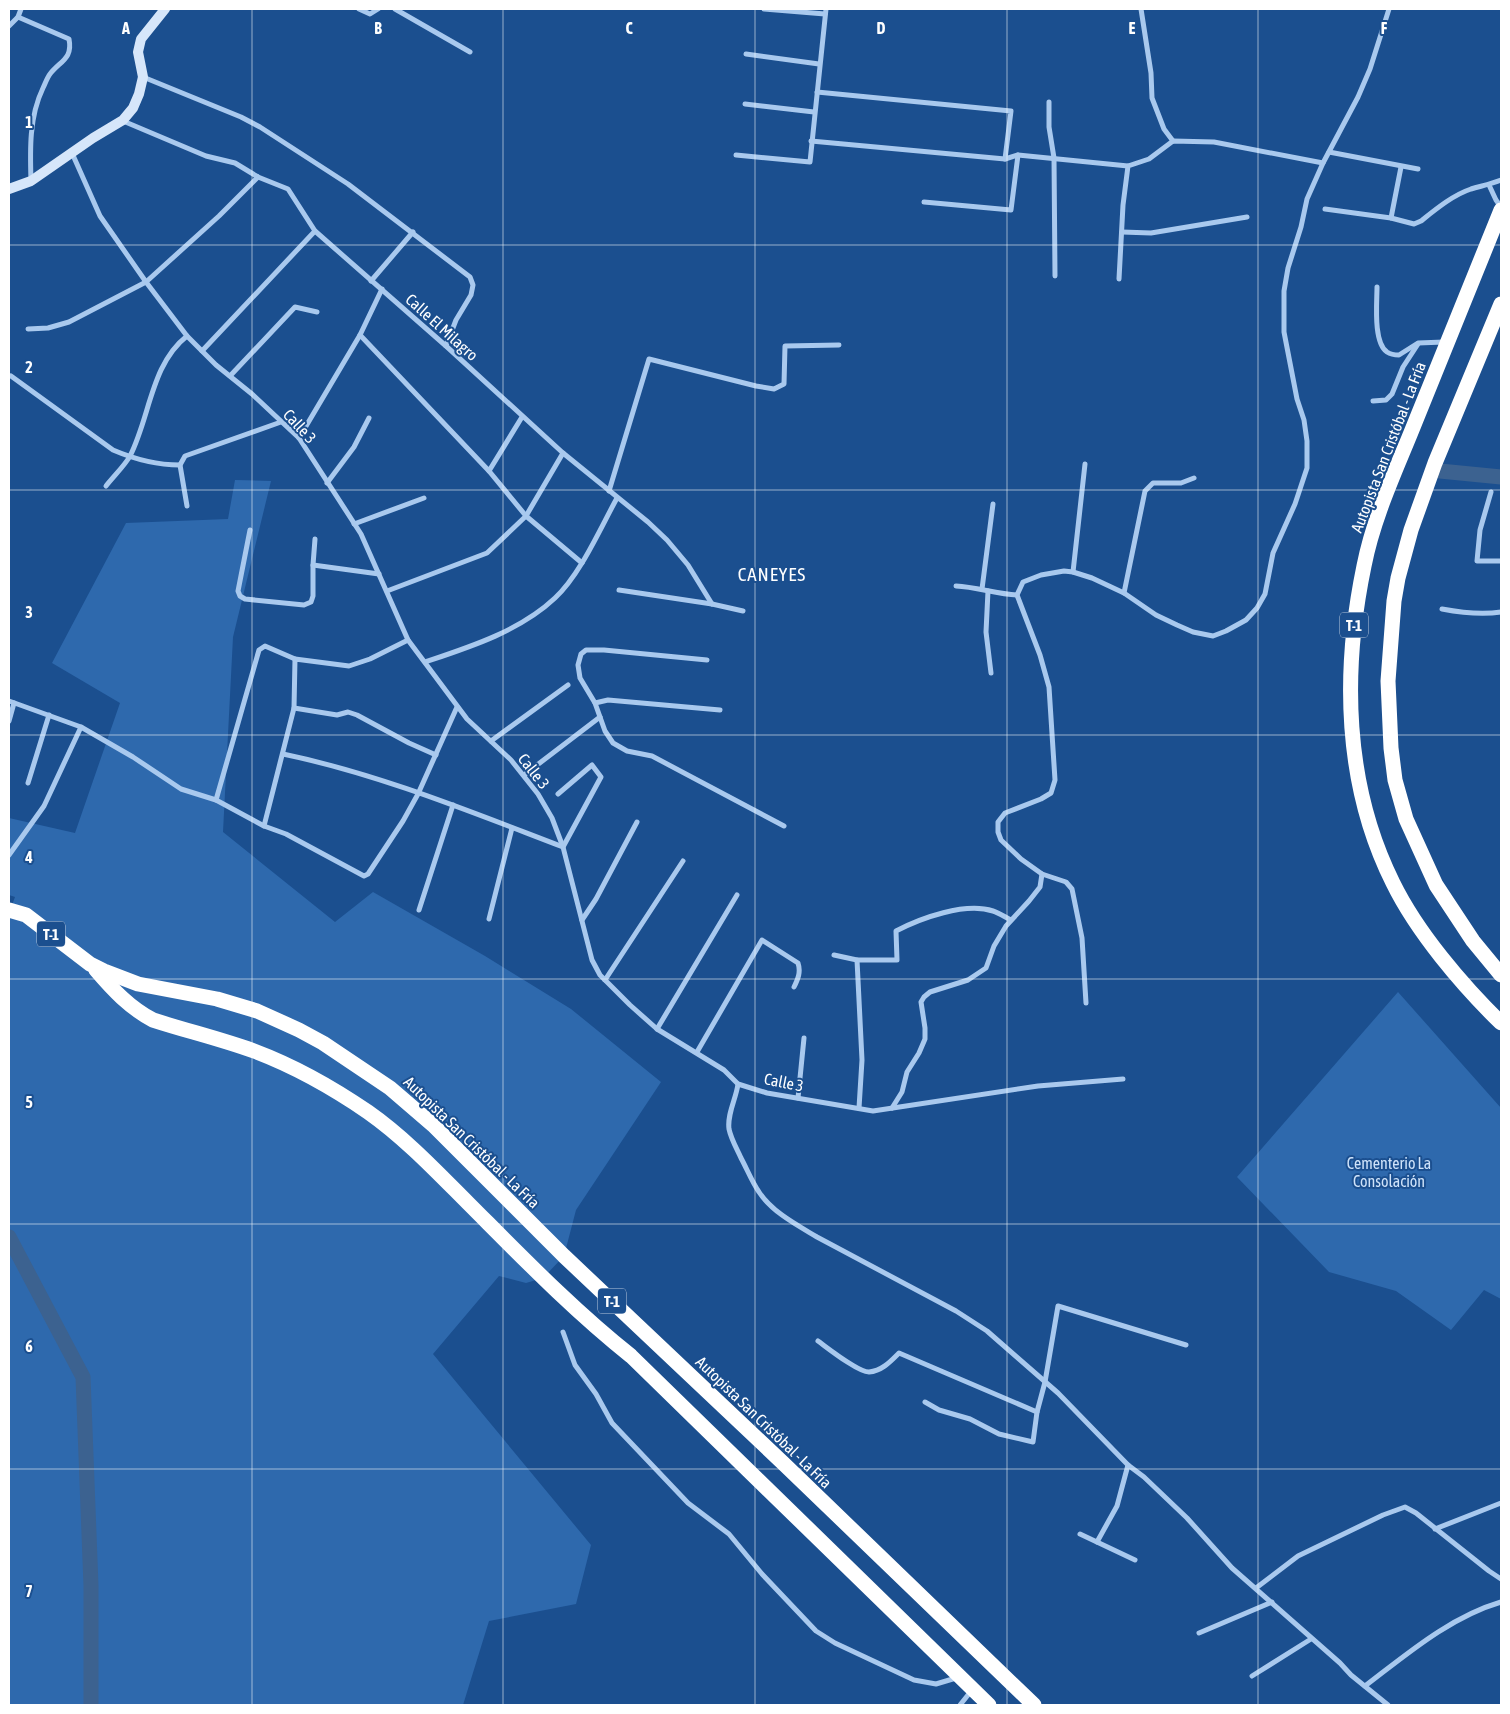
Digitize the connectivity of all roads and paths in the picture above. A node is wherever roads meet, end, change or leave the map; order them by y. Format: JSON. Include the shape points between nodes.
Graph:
{"nodes":[{"id":1,"x":21,"y":9,"type":"edge"},
{"id":2,"x":165,"y":9,"type":"edge"},
{"id":3,"x":359,"y":9,"type":"edge"},
{"id":4,"x":378,"y":9,"type":"edge"},
{"id":5,"x":395,"y":9,"type":"edge"},
{"id":6,"x":764,"y":9,"type":"edge"},
{"id":7,"x":1141,"y":9,"type":"edge"},
{"id":8,"x":1389,"y":9,"type":"edge"},
{"id":9,"x":825,"y":11,"type":"edge"},
{"id":10,"x":18,"y":17,"type":"junction"},
{"id":11,"x":9,"y":26,"type":"edge"},
{"id":12,"x":470,"y":52,"type":"dead end"},
{"id":13,"x":746,"y":54,"type":"dead end"},
{"id":14,"x":820,"y":64,"type":"junction"},
{"id":15,"x":143,"y":77,"type":"junction"},
{"id":16,"x":817,"y":92,"type":"junction"},
{"id":17,"x":1049,"y":102,"type":"dead end"},
{"id":18,"x":745,"y":104,"type":"dead end"},
{"id":19,"x":814,"y":112,"type":"junction"},
{"id":20,"x":123,"y":120,"type":"junction"},
{"id":21,"x":811,"y":141,"type":"junction"},
{"id":22,"x":1173,"y":141,"type":"junction"},
{"id":23,"x":1329,"y":152,"type":"junction"},
{"id":24,"x":72,"y":153,"type":"junction"},
{"id":25,"x":1018,"y":154,"type":"junction"},
{"id":26,"x":736,"y":155,"type":"dead end"},
{"id":27,"x":1054,"y":158,"type":"junction"},
{"id":28,"x":1005,"y":159,"type":"junction"},
{"id":29,"x":1323,"y":163,"type":"junction"},
{"id":30,"x":1128,"y":166,"type":"junction"},
{"id":31,"x":1400,"y":167,"type":"junction"},
{"id":32,"x":1418,"y":169,"type":"dead end"},
{"id":33,"x":258,"y":177,"type":"junction"},
{"id":34,"x":1501,"y":180,"type":"edge"},
{"id":35,"x":31,"y":181,"type":"junction"},
{"id":36,"x":1489,"y":185,"type":"junction"},
{"id":37,"x":9,"y":189,"type":"edge"},
{"id":38,"x":924,"y":202,"type":"dead end"},
{"id":39,"x":1501,"y":208,"type":"edge"},
{"id":40,"x":1325,"y":209,"type":"dead end"},
{"id":41,"x":1247,"y":217,"type":"dead end"},
{"id":42,"x":1391,"y":218,"type":"junction"},
{"id":43,"x":315,"y":231,"type":"junction"},
{"id":44,"x":413,"y":232,"type":"junction"},
{"id":45,"x":1122,"y":232,"type":"junction"},
{"id":46,"x":1054,"y":276,"type":"dead end"},
{"id":47,"x":1118,"y":280,"type":"dead end"},
{"id":48,"x":371,"y":281,"type":"junction"},
{"id":49,"x":146,"y":282,"type":"junction"},
{"id":50,"x":1378,"y":287,"type":"dead end"},
{"id":51,"x":382,"y":289,"type":"junction"},
{"id":52,"x":1501,"y":304,"type":"edge"},
{"id":53,"x":317,"y":312,"type":"dead end"},
{"id":54,"x":28,"y":329,"type":"dead end"},
{"id":55,"x":360,"y":335,"type":"junction"},
{"id":56,"x":187,"y":336,"type":"junction"},
{"id":57,"x":1447,"y":342,"type":"junction"},
{"id":58,"x":1418,"y":343,"type":"junction"},
{"id":59,"x":840,"y":345,"type":"dead end"},
{"id":60,"x":446,"y":346,"type":"junction"},
{"id":61,"x":202,"y":351,"type":"junction"},
{"id":62,"x":11,"y":376,"type":"dead end"},
{"id":63,"x":230,"y":376,"type":"junction"},
{"id":64,"x":1373,"y":402,"type":"dead end"},
{"id":65,"x":522,"y":417,"type":"junction"},
{"id":66,"x":369,"y":418,"type":"dead end"},
{"id":67,"x":281,"y":422,"type":"junction"},
{"id":68,"x":299,"y":438,"type":"junction"},
{"id":69,"x":563,"y":453,"type":"junction"},
{"id":70,"x":130,"y":457,"type":"junction"},
{"id":71,"x":1085,"y":464,"type":"dead end"},
{"id":72,"x":180,"y":465,"type":"junction"},
{"id":73,"x":489,"y":471,"type":"junction"},
{"id":74,"x":1194,"y":478,"type":"dead end"},
{"id":75,"x":327,"y":483,"type":"junction"},
{"id":76,"x":106,"y":486,"type":"dead end"},
{"id":77,"x":609,"y":491,"type":"junction"},
{"id":78,"x":1491,"y":492,"type":"dead end"},
{"id":79,"x":424,"y":498,"type":"dead end"},
{"id":80,"x":617,"y":498,"type":"junction"},
{"id":81,"x":993,"y":504,"type":"dead end"},
{"id":82,"x":187,"y":506,"type":"dead end"},
{"id":83,"x":526,"y":516,"type":"junction"},
{"id":84,"x":354,"y":524,"type":"junction"},
{"id":85,"x":250,"y":530,"type":"dead end"},
{"id":86,"x":315,"y":539,"type":"dead end"},
{"id":87,"x":1501,"y":561,"type":"edge"},
{"id":88,"x":582,"y":562,"type":"junction"},
{"id":89,"x":313,"y":565,"type":"junction"},
{"id":90,"x":1073,"y":572,"type":"junction"},
{"id":91,"x":379,"y":574,"type":"junction"},
{"id":92,"x":956,"y":586,"type":"dead end"},
{"id":93,"x":619,"y":590,"type":"dead end"},
{"id":94,"x":985,"y":590,"type":"junction"},
{"id":95,"x":387,"y":591,"type":"junction"},
{"id":96,"x":1124,"y":593,"type":"junction"},
{"id":97,"x":1017,"y":595,"type":"junction"},
{"id":98,"x":712,"y":604,"type":"junction"},
{"id":99,"x":1442,"y":609,"type":"dead end"},
{"id":100,"x":743,"y":611,"type":"dead end"},
{"id":101,"x":1501,"y":612,"type":"edge"},
{"id":102,"x":408,"y":640,"type":"junction"},
{"id":103,"x":295,"y":659,"type":"junction"},
{"id":104,"x":707,"y":660,"type":"dead end"},
{"id":105,"x":425,"y":662,"type":"junction"},
{"id":106,"x":991,"y":674,"type":"dead end"},
{"id":107,"x":568,"y":685,"type":"dead end"},
{"id":108,"x":11,"y":702,"type":"edge"},
{"id":109,"x":595,"y":703,"type":"junction"},
{"id":110,"x":457,"y":707,"type":"junction"},
{"id":111,"x":294,"y":708,"type":"junction"},
{"id":112,"x":720,"y":710,"type":"dead end"},
{"id":113,"x":49,"y":716,"type":"junction"},
{"id":114,"x":600,"y":717,"type":"junction"},
{"id":115,"x":9,"y":721,"type":"edge"},
{"id":116,"x":81,"y":727,"type":"junction"},
{"id":117,"x":491,"y":741,"type":"junction"},
{"id":118,"x":283,"y":754,"type":"junction"},
{"id":119,"x":436,"y":755,"type":"junction"},
{"id":120,"x":524,"y":775,"type":"junction"},
{"id":121,"x":28,"y":783,"type":"dead end"},
{"id":122,"x":418,"y":794,"type":"junction"},
{"id":123,"x":558,"y":794,"type":"dead end"},
{"id":124,"x":216,"y":800,"type":"junction"},
{"id":125,"x":453,"y":806,"type":"junction"},
{"id":126,"x":637,"y":822,"type":"dead end"},
{"id":127,"x":264,"y":826,"type":"junction"},
{"id":128,"x":784,"y":826,"type":"dead end"},
{"id":129,"x":512,"y":828,"type":"junction"},
{"id":130,"x":563,"y":847,"type":"junction"},
{"id":131,"x":9,"y":855,"type":"edge"},
{"id":132,"x":683,"y":861,"type":"dead end"},
{"id":133,"x":1042,"y":874,"type":"junction"},
{"id":134,"x":737,"y":895,"type":"dead end"},
{"id":135,"x":9,"y":910,"type":"edge"},
{"id":136,"x":419,"y":910,"type":"dead end"},
{"id":137,"x":489,"y":919,"type":"dead end"},
{"id":138,"x":582,"y":920,"type":"junction"},
{"id":139,"x":1011,"y":920,"type":"junction"},
{"id":140,"x":834,"y":955,"type":"dead end"},
{"id":141,"x":857,"y":960,"type":"junction"},
{"id":142,"x":90,"y":964,"type":"junction"},
{"id":143,"x":1501,"y":975,"type":"edge"},
{"id":144,"x":605,"y":980,"type":"junction"},
{"id":145,"x":794,"y":987,"type":"dead end"},
{"id":146,"x":1086,"y":1004,"type":"dead end"},
{"id":147,"x":1501,"y":1023,"type":"edge"},
{"id":148,"x":657,"y":1029,"type":"junction"},
{"id":149,"x":804,"y":1038,"type":"dead end"},
{"id":150,"x":697,"y":1052,"type":"junction"},
{"id":151,"x":1123,"y":1079,"type":"dead end"},
{"id":152,"x":738,"y":1084,"type":"junction"},
{"id":153,"x":798,"y":1098,"type":"junction"},
{"id":154,"x":859,"y":1108,"type":"junction"},
{"id":155,"x":892,"y":1108,"type":"junction"},
{"id":156,"x":564,"y":1332,"type":"dead end"},
{"id":157,"x":818,"y":1341,"type":"dead end"},
{"id":158,"x":1186,"y":1344,"type":"dead end"},
{"id":159,"x":1046,"y":1382,"type":"junction"},
{"id":160,"x":925,"y":1402,"type":"dead end"},
{"id":161,"x":1038,"y":1412,"type":"junction"},
{"id":162,"x":1128,"y":1465,"type":"junction"},
{"id":163,"x":1501,"y":1503,"type":"edge"},
{"id":164,"x":1435,"y":1528,"type":"junction"},
{"id":165,"x":1080,"y":1534,"type":"dead end"},
{"id":166,"x":1096,"y":1542,"type":"junction"},
{"id":167,"x":1135,"y":1560,"type":"dead end"},
{"id":168,"x":1498,"y":1575,"type":"edge"},
{"id":169,"x":1501,"y":1579,"type":"edge"},
{"id":170,"x":1256,"y":1588,"type":"junction"},
{"id":171,"x":1272,"y":1602,"type":"junction"},
{"id":172,"x":1501,"y":1602,"type":"edge"},
{"id":173,"x":1199,"y":1633,"type":"dead end"},
{"id":174,"x":1311,"y":1639,"type":"junction"},
{"id":175,"x":1252,"y":1676,"type":"dead end"},
{"id":176,"x":959,"y":1677,"type":"junction"},
{"id":177,"x":1365,"y":1686,"type":"junction"},
{"id":178,"x":973,"y":1690,"type":"junction"},
{"id":179,"x":960,"y":1705,"type":"edge"},
{"id":180,"x":989,"y":1705,"type":"edge"},
{"id":181,"x":1034,"y":1705,"type":"edge"},
{"id":182,"x":1388,"y":1705,"type":"edge"}],
"edges":[{"from":1,"to":10,"type":"street"},
{"from":2,"to":15,"type":"street","via":[[141,40],[138,52]]},
{"from":3,"to":4,"type":"street","via":[[370,14]]},
{"from":5,"to":12,"type":"street"},
{"from":6,"to":9,"type":"street"},
{"from":7,"to":22,"type":"street","via":[[1152,98],[1164,130]]},
{"from":8,"to":23,"type":"street","via":[[1358,97]]},
{"from":9,"to":14,"type":"street"},
{"from":10,"to":11,"type":"street"},
{"from":10,"to":35,"type":"street","via":[[69,39],[71,48],[64,61],[50,74],[42,90],[30,149]]},
{"from":13,"to":14,"type":"street"},
{"from":14,"to":16,"type":"street"},
{"from":15,"to":20,"type":"street","via":[[133,108]]},
{"from":15,"to":44,"type":"street","via":[[260,127],[348,184]]},
{"from":16,"to":19,"type":"street"},
{"from":16,"to":28,"type":"street","via":[[1011,111]]},
{"from":17,"to":27,"type":"street","via":[[1048,127]]},
{"from":18,"to":19,"type":"street"},
{"from":19,"to":21,"type":"street"},
{"from":20,"to":24,"type":"street"},
{"from":20,"to":33,"type":"street","name":"Calle El Milagro","via":[[206,156],[234,164]]},
{"from":21,"to":26,"type":"street","via":[[810,162]]},
{"from":21,"to":28,"type":"street"},
{"from":22,"to":29,"type":"street","via":[[1214,142]]},
{"from":22,"to":30,"type":"street","via":[[1149,159]]},
{"from":23,"to":29,"type":"street"},
{"from":23,"to":31,"type":"street"},
{"from":24,"to":35,"type":"street"},
{"from":24,"to":49,"type":"street","name":"Calle 3","via":[[100,216]]},
{"from":25,"to":27,"type":"street"},
{"from":25,"to":28,"type":"street"},
{"from":25,"to":38,"type":"street","via":[[1011,210]]},
{"from":27,"to":30,"type":"street"},
{"from":27,"to":46,"type":"street"},
{"from":29,"to":96,"type":"street","via":[[1307,199],[1284,291],[1284,332],[1304,420],[1307,468],[1273,553],[1265,594],[1246,620],[1212,636],[1193,632],[1156,615]]},
{"from":30,"to":45,"type":"street"},
{"from":31,"to":32,"type":"street"},
{"from":31,"to":42,"type":"street"},
{"from":33,"to":43,"type":"street","name":"Calle El Milagro","via":[[288,189]]},
{"from":33,"to":49,"type":"street"},
{"from":34,"to":36,"type":"street"},
{"from":35,"to":37,"type":"street"},
{"from":36,"to":39,"type":"street"},
{"from":36,"to":42,"type":"street","via":[[1456,196],[1414,224]]},
{"from":39,"to":57,"type":"highway","name":"Autopista San Cristóbal - La Fría","number":"T-1"},
{"from":40,"to":42,"type":"street"},
{"from":41,"to":45,"type":"street","via":[[1151,233]]},
{"from":43,"to":48,"type":"street","name":"Calle El Milagro"},
{"from":43,"to":61,"type":"street"},
{"from":44,"to":48,"type":"street"},
{"from":44,"to":60,"type":"street","via":[[473,282],[471,295]]},
{"from":45,"to":47,"type":"street"},
{"from":48,"to":51,"type":"street","name":"Calle El Milagro"},
{"from":49,"to":54,"type":"street","via":[[69,322]]},
{"from":49,"to":56,"type":"street","name":"Calle 3"},
{"from":50,"to":58,"type":"street","via":[[1377,329],[1382,347],[1389,354],[1398,356]]},
{"from":51,"to":55,"type":"street"},
{"from":51,"to":60,"type":"street","name":"Calle El Milagro"},
{"from":52,"to":143,"type":"highway","number":"T-1","via":[[1410,530],[1394,601],[1388,681],[1395,780],[1406,818],[1436,885],[1472,941]]},
{"from":53,"to":63,"type":"street","via":[[295,307]]},
{"from":55,"to":68,"type":"street"},
{"from":55,"to":73,"type":"street"},
{"from":56,"to":61,"type":"street","name":"Calle 3"},
{"from":56,"to":70,"type":"street","via":[[176,344],[163,365]]},
{"from":57,"to":58,"type":"street"},
{"from":57,"to":147,"type":"highway","name":"Autopista San Cristóbal - La Fría","number":"T-1","via":[[1380,509],[1364,565],[1351,654],[1353,745],[1372,831],[1394,884],[1437,950]]},
{"from":58,"to":64,"type":"street","via":[[1392,394],[1386,400]]},
{"from":59,"to":77,"type":"street","via":[[785,346],[784,384],[774,388],[649,359]]},
{"from":60,"to":65,"type":"street","name":"Calle El Milagro"},
{"from":61,"to":63,"type":"street","name":"Calle 3"},
{"from":62,"to":70,"type":"street","via":[[113,450]]},
{"from":63,"to":67,"type":"street","name":"Calle 3"},
{"from":65,"to":69,"type":"street","name":"Calle El Milagro"},
{"from":65,"to":73,"type":"street"},
{"from":66,"to":75,"type":"street","via":[[354,447]]},
{"from":67,"to":68,"type":"street","name":"Calle 3"},
{"from":67,"to":72,"type":"street","via":[[185,456]]},
{"from":68,"to":75,"type":"street","name":"Calle 3"},
{"from":69,"to":77,"type":"street","name":"Calle El Milagro"},
{"from":69,"to":83,"type":"street"},
{"from":70,"to":72,"type":"street","via":[[161,465]]},
{"from":70,"to":76,"type":"street"},
{"from":71,"to":90,"type":"street"},
{"from":72,"to":82,"type":"street"},
{"from":73,"to":83,"type":"street"},
{"from":74,"to":96,"type":"street","via":[[1181,483],[1153,483],[1145,491]]},
{"from":75,"to":84,"type":"street","name":"Calle 3"},
{"from":77,"to":80,"type":"street","name":"Calle El Milagro"},
{"from":78,"to":87,"type":"street","via":[[1480,530],[1477,561]]},
{"from":79,"to":84,"type":"street"},
{"from":80,"to":88,"type":"street"},
{"from":80,"to":98,"type":"street","name":"Calle El Milagro","via":[[678,551]]},
{"from":81,"to":94,"type":"street"},
{"from":83,"to":88,"type":"street"},
{"from":83,"to":95,"type":"street","via":[[487,553]]},
{"from":84,"to":91,"type":"street","name":"Calle 3"},
{"from":85,"to":89,"type":"street","via":[[238,591],[242,598],[308,604],[313,596]]},
{"from":86,"to":89,"type":"street"},
{"from":88,"to":105,"type":"street","via":[[556,598],[531,617],[459,651]]},
{"from":89,"to":91,"type":"street"},
{"from":90,"to":96,"type":"street"},
{"from":90,"to":97,"type":"street","via":[[1041,575],[1024,582]]},
{"from":91,"to":95,"type":"street","name":"Calle 3"},
{"from":92,"to":94,"type":"street"},
{"from":93,"to":98,"type":"street"},
{"from":94,"to":97,"type":"street"},
{"from":94,"to":106,"type":"street"},
{"from":95,"to":102,"type":"street","name":"Calle 3"},
{"from":97,"to":133,"type":"street","via":[[1049,687],[1055,780],[1051,792],[1041,799],[1005,813],[998,822],[998,832],[1009,848]]},
{"from":98,"to":100,"type":"street"},
{"from":99,"to":101,"type":"street","via":[[1465,613]]},
{"from":102,"to":103,"type":"street","via":[[349,666]]},
{"from":102,"to":105,"type":"street","name":"Calle 3"},
{"from":103,"to":111,"type":"street"},
{"from":103,"to":124,"type":"street","via":[[265,646],[259,650]]},
{"from":104,"to":109,"type":"street","via":[[584,651],[578,662],[578,674]]},
{"from":105,"to":110,"type":"street","name":"Calle 3"},
{"from":107,"to":117,"type":"street"},
{"from":108,"to":113,"type":"street"},
{"from":108,"to":115,"type":"street"},
{"from":109,"to":112,"type":"street","via":[[608,700]]},
{"from":109,"to":114,"type":"street"},
{"from":110,"to":117,"type":"street","name":"Calle 3"},
{"from":110,"to":119,"type":"street"},
{"from":111,"to":118,"type":"street"},
{"from":111,"to":119,"type":"street","via":[[337,715],[348,712]]},
{"from":113,"to":116,"type":"street"},
{"from":113,"to":121,"type":"street"},
{"from":114,"to":120,"type":"street"},
{"from":114,"to":128,"type":"street","via":[[609,738],[622,748],[652,756]]},
{"from":116,"to":124,"type":"street","via":[[181,789]]},
{"from":116,"to":131,"type":"street","via":[[44,806]]},
{"from":117,"to":120,"type":"street","name":"Calle 3"},
{"from":118,"to":122,"type":"street","via":[[347,769]]},
{"from":118,"to":127,"type":"street"},
{"from":119,"to":122,"type":"street"},
{"from":120,"to":130,"type":"street","name":"Calle 3","via":[[552,818]]},
{"from":122,"to":125,"type":"street"},
{"from":122,"to":127,"type":"street","via":[[364,876],[286,834]]},
{"from":123,"to":130,"type":"street","via":[[592,765],[601,777]]},
{"from":124,"to":127,"type":"street"},
{"from":125,"to":129,"type":"street"},
{"from":125,"to":136,"type":"street"},
{"from":126,"to":138,"type":"street"},
{"from":129,"to":130,"type":"street"},
{"from":129,"to":137,"type":"street"},
{"from":130,"to":138,"type":"street","name":"Calle 3"},
{"from":132,"to":144,"type":"street"},
{"from":133,"to":139,"type":"street","via":[[1040,887]]},
{"from":133,"to":146,"type":"street","via":[[1066,882],[1072,889],[1082,938]]},
{"from":134,"to":148,"type":"street"},
{"from":135,"to":142,"type":"highway","number":"T-1","via":[[26,915]]},
{"from":138,"to":144,"type":"street","name":"Calle 3","via":[[592,960]]},
{"from":139,"to":141,"type":"street","via":[[993,911],[963,908],[916,921],[896,931],[897,960]]},
{"from":139,"to":155,"type":"street","via":[[994,946],[986,968],[968,980],[930,992],[924,997],[921,1002],[925,1039]]},
{"from":140,"to":141,"type":"street"},
{"from":141,"to":154,"type":"street","via":[[862,1060]]},
{"from":142,"to":176,"type":"highway","number":"T-1","via":[[139,1013],[256,1052],[300,1072],[349,1100],[389,1129],[425,1160],[600,1332],[631,1356]]},
{"from":142,"to":181,"type":"highway","name":"Autopista San Cristóbal - La Fría","number":"T-1","via":[[138,984],[209,997],[258,1011],[322,1043],[390,1088],[433,1125],[564,1256]]},
{"from":144,"to":148,"type":"street","name":"Calle 3"},
{"from":145,"to":150,"type":"street","via":[[799,977],[798,963],[762,940]]},
{"from":148,"to":150,"type":"street","name":"Calle 3"},
{"from":149,"to":153,"type":"street"},
{"from":150,"to":152,"type":"street","name":"Calle 3"},
{"from":151,"to":155,"type":"street","name":"Calle 3","via":[[1038,1086]]},
{"from":152,"to":153,"type":"street","name":"Calle 3"},
{"from":152,"to":159,"type":"street","via":[[729,1129],[749,1174],[766,1201],[805,1230],[972,1321]]},
{"from":153,"to":154,"type":"street","name":"Calle 3"},
{"from":154,"to":155,"type":"street","name":"Calle 3","via":[[873,1111]]},
{"from":156,"to":176,"type":"street","via":[[575,1365],[612,1423],[688,1503],[729,1534],[816,1631],[914,1680],[936,1684]]},
{"from":157,"to":161,"type":"street","via":[[868,1372],[889,1364],[899,1353]]},
{"from":158,"to":159,"type":"street","via":[[1058,1306]]},
{"from":159,"to":161,"type":"street"},
{"from":159,"to":162,"type":"street"},
{"from":160,"to":161,"type":"street","via":[[999,1434],[1033,1442]]},
{"from":162,"to":166,"type":"street","via":[[1117,1506]]},
{"from":162,"to":170,"type":"street","via":[[1158,1490],[1232,1568]]},
{"from":163,"to":164,"type":"street"},
{"from":164,"to":168,"type":"street"},
{"from":164,"to":170,"type":"street","via":[[1406,1507],[1395,1510],[1298,1556]]},
{"from":165,"to":166,"type":"street"},
{"from":166,"to":167,"type":"street"},
{"from":168,"to":169,"type":"street"},
{"from":170,"to":171,"type":"street"},
{"from":171,"to":173,"type":"street"},
{"from":171,"to":174,"type":"street"},
{"from":172,"to":177,"type":"street","via":[[1438,1631]]},
{"from":174,"to":175,"type":"street"},
{"from":174,"to":177,"type":"street"},
{"from":176,"to":178,"type":"highway","number":"T-1"},
{"from":177,"to":182,"type":"street"},
{"from":178,"to":179,"type":"street"},
{"from":178,"to":180,"type":"highway","number":"T-1"}]}
